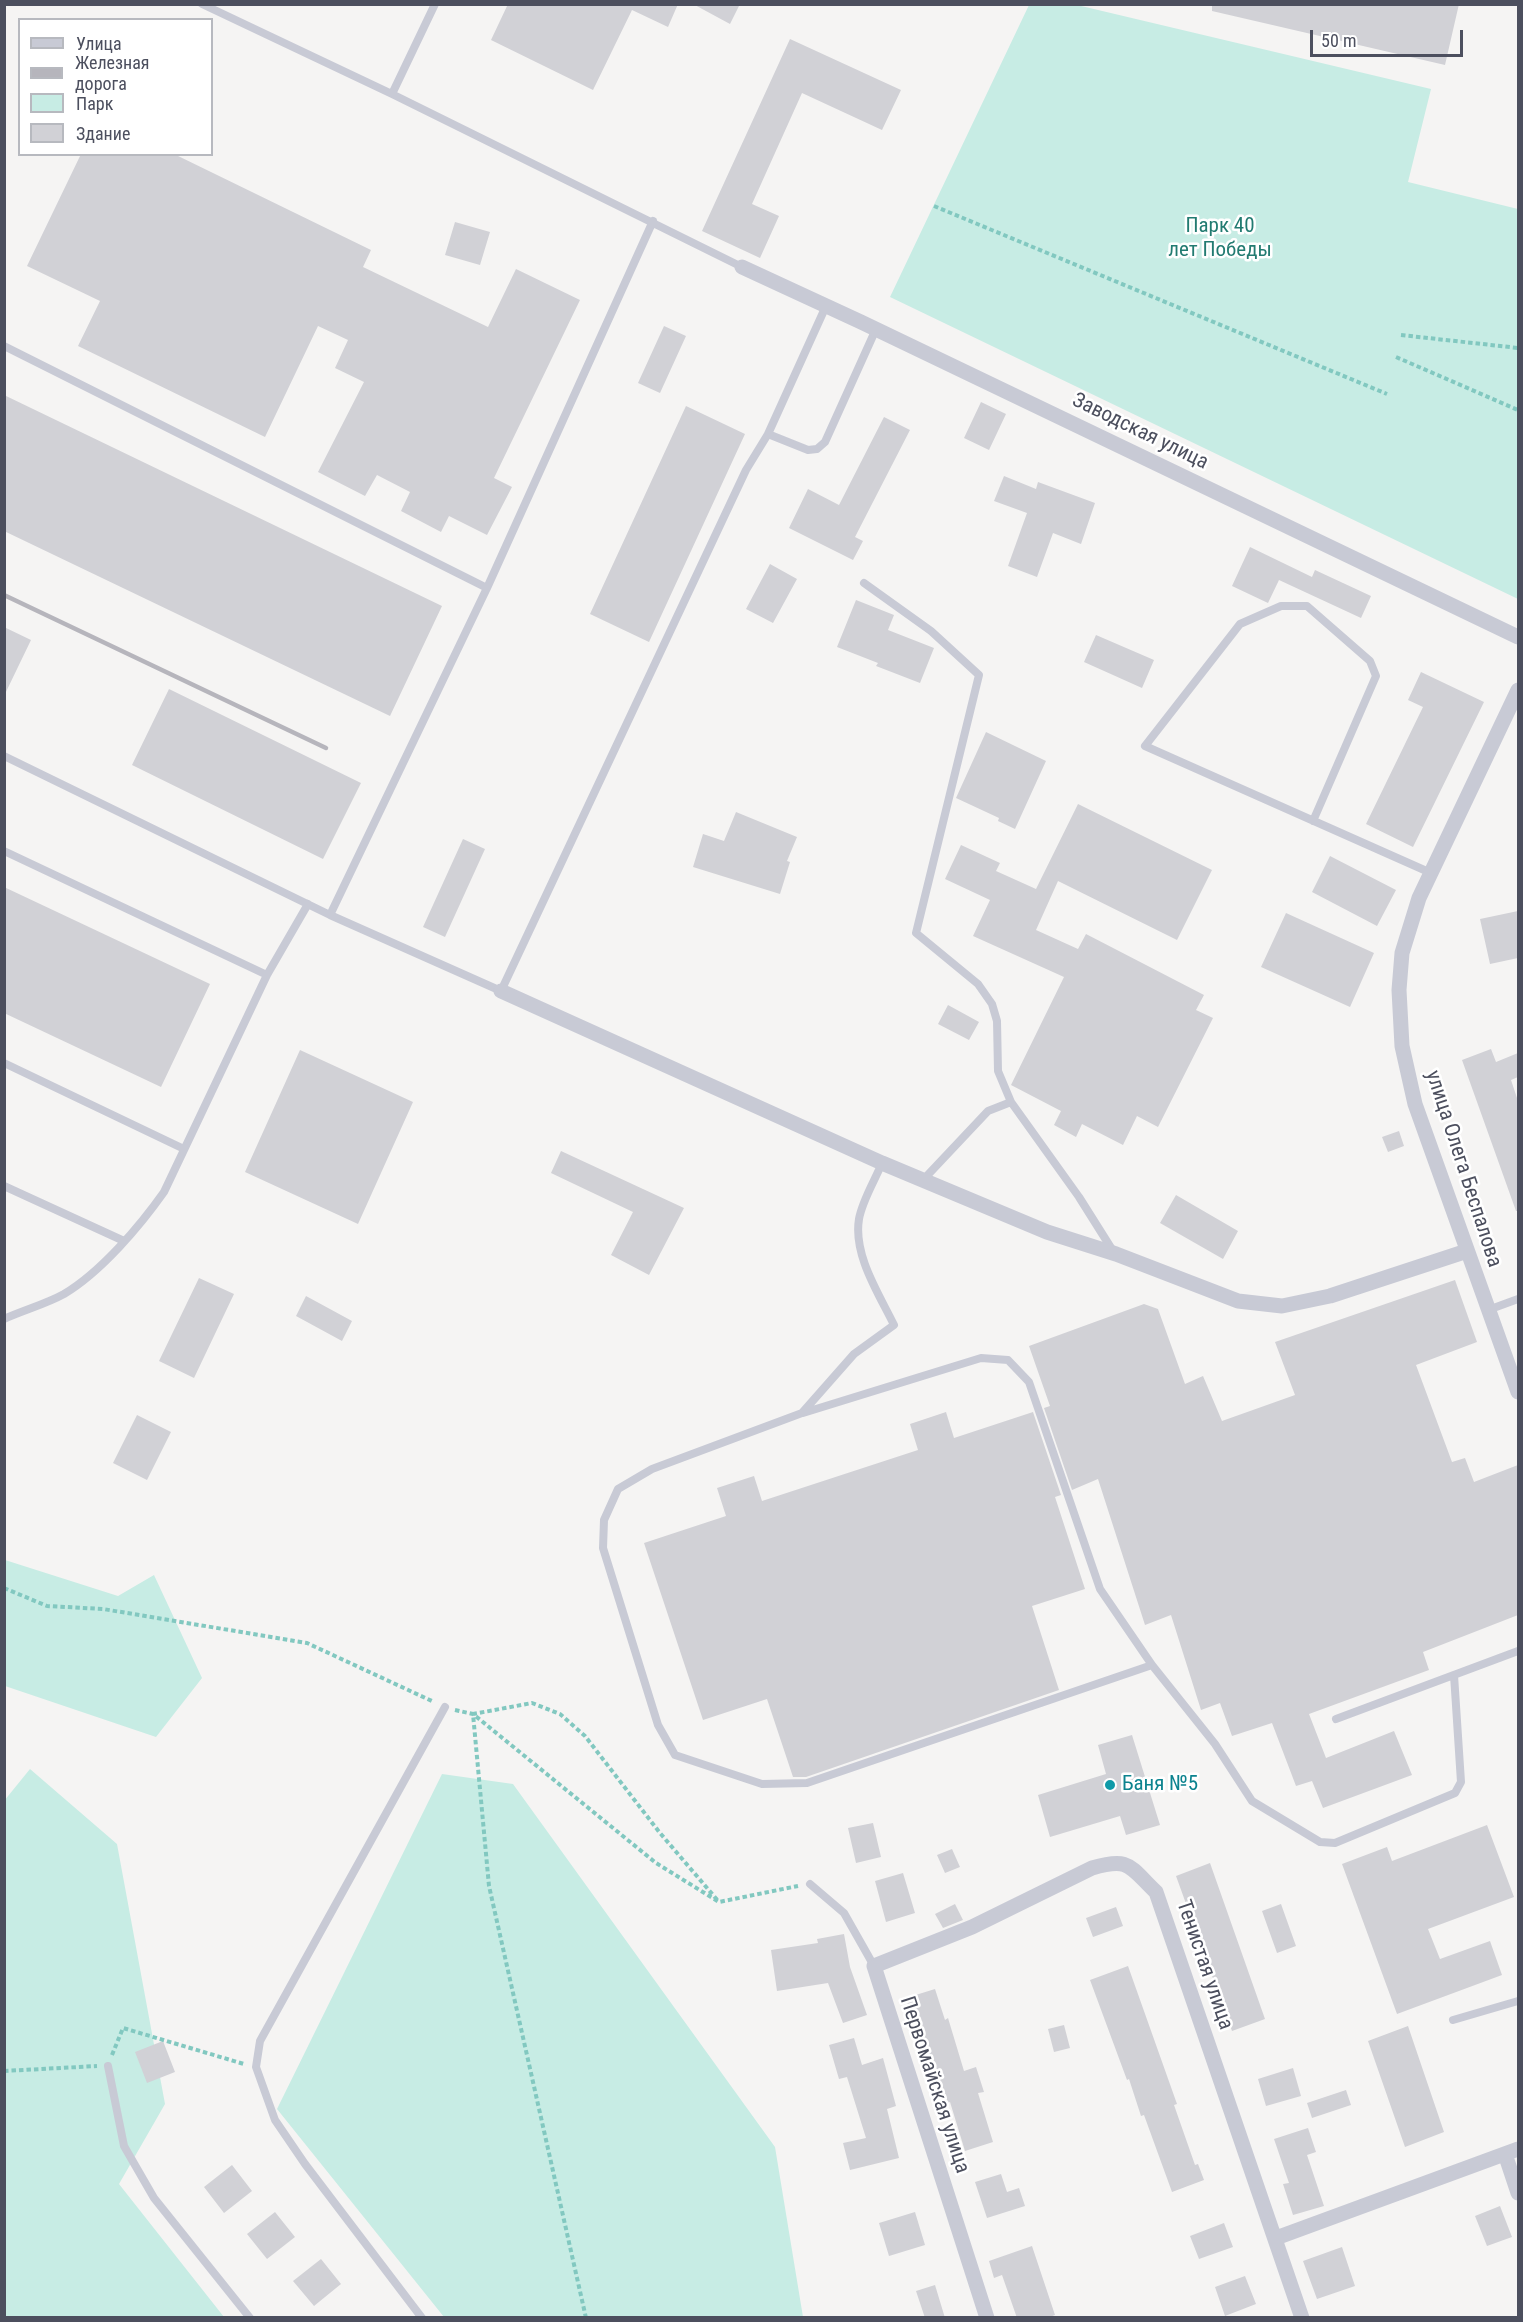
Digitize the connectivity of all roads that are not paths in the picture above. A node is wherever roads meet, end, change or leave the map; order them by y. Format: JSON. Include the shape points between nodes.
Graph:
{"nodes":[{"id":1,"x":202,"y":4,"type":"edge"},
{"id":2,"x":435,"y":4,"type":"edge"},
{"id":3,"x":392,"y":94,"type":"junction"},
{"id":4,"x":653,"y":221,"type":"junction"},
{"id":5,"x":742,"y":267,"type":"joint"},
{"id":6,"x":826,"y":306,"type":"junction"},
{"id":7,"x":876,"y":329,"type":"junction"},
{"id":8,"x":4,"y":346,"type":"edge"},
{"id":9,"x":768,"y":434,"type":"junction"},
{"id":10,"x":864,"y":583,"type":"dead end"},
{"id":11,"x":488,"y":588,"type":"junction"},
{"id":12,"x":1518,"y":637,"type":"edge"},
{"id":13,"x":1518,"y":690,"type":"edge"},
{"id":14,"x":4,"y":756,"type":"edge"},
{"id":15,"x":1313,"y":821,"type":"junction"},
{"id":16,"x":4,"y":851,"type":"edge"},
{"id":17,"x":1431,"y":873,"type":"junction"},
{"id":18,"x":308,"y":904,"type":"junction"},
{"id":19,"x":330,"y":915,"type":"junction"},
{"id":20,"x":267,"y":975,"type":"junction"},
{"id":21,"x":501,"y":991,"type":"junction"},
{"id":22,"x":4,"y":1063,"type":"edge"},
{"id":23,"x":1011,"y":1102,"type":"junction"},
{"id":24,"x":184,"y":1149,"type":"junction"},
{"id":25,"x":882,"y":1163,"type":"junction"},
{"id":26,"x":923,"y":1180,"type":"junction"},
{"id":27,"x":4,"y":1186,"type":"edge"},
{"id":28,"x":124,"y":1241,"type":"junction"},
{"id":29,"x":1467,"y":1251,"type":"junction"},
{"id":30,"x":1116,"y":1254,"type":"junction"},
{"id":31,"x":1518,"y":1299,"type":"edge"},
{"id":32,"x":1488,"y":1310,"type":"junction"},
{"id":33,"x":4,"y":1318,"type":"edge"},
{"id":34,"x":1518,"y":1392,"type":"edge"},
{"id":35,"x":802,"y":1413,"type":"junction"},
{"id":36,"x":1518,"y":1651,"type":"edge"},
{"id":37,"x":1152,"y":1665,"type":"junction"},
{"id":38,"x":1454,"y":1675,"type":"junction"},
{"id":39,"x":445,"y":1707,"type":"dead end"},
{"id":40,"x":1336,"y":1719,"type":"dead end"},
{"id":41,"x":810,"y":1884,"type":"dead end"},
{"id":42,"x":874,"y":1966,"type":"junction"},
{"id":43,"x":1518,"y":2001,"type":"edge"},
{"id":44,"x":1454,"y":2020,"type":"dead end"},
{"id":45,"x":108,"y":2066,"type":"road end"},
{"id":46,"x":1511,"y":2152,"type":"edge"},
{"id":47,"x":1518,"y":2193,"type":"edge"},
{"id":48,"x":1276,"y":2238,"type":"junction"},
{"id":49,"x":250,"y":2318,"type":"edge"},
{"id":50,"x":422,"y":2318,"type":"edge"},
{"id":51,"x":987,"y":2318,"type":"edge"},
{"id":52,"x":1302,"y":2318,"type":"edge"}],
"edges":[{"from":1,"to":3,"type":"lane"},
{"from":2,"to":3,"type":"lane"},
{"from":3,"to":4,"type":"lane"},
{"from":4,"to":5,"type":"lane"},
{"from":4,"to":11,"type":"lane"},
{"from":5,"to":6,"type":"street","name":"Заводская улица"},
{"from":6,"to":7,"type":"street","name":"Заводская улица"},
{"from":6,"to":9,"type":"lane"},
{"from":7,"to":9,"type":"lane","via":[[825,442],[808,450]]},
{"from":7,"to":12,"type":"street","name":"Заводская улица"},
{"from":8,"to":11,"type":"lane"},
{"from":9,"to":21,"type":"lane","via":[[746,470]]},
{"from":10,"to":23,"type":"lane","via":[[931,631],[979,675],[916,933],[978,984],[992,1004],[997,1021],[998,1071]]},
{"from":11,"to":19,"type":"lane"},
{"from":13,"to":17,"type":"street","name":"улица Олега Беспалова"},
{"from":14,"to":18,"type":"lane"},
{"from":15,"to":15,"type":"lane","via":[[1145,746],[1240,624],[1281,606],[1307,606],[1370,661],[1376,676]]},
{"from":15,"to":17,"type":"lane"},
{"from":16,"to":20,"type":"lane"},
{"from":17,"to":29,"type":"street","name":"улица Олега Беспалова","via":[[1402,953],[1402,1046],[1415,1104]]},
{"from":18,"to":19,"type":"lane"},
{"from":18,"to":20,"type":"lane"},
{"from":19,"to":21,"type":"lane"},
{"from":20,"to":24,"type":"lane"},
{"from":21,"to":25,"type":"street"},
{"from":22,"to":24,"type":"lane"},
{"from":23,"to":26,"type":"lane","via":[[988,1111]]},
{"from":23,"to":30,"type":"lane"},
{"from":24,"to":28,"type":"lane","via":[[164,1192]]},
{"from":25,"to":26,"type":"street"},
{"from":25,"to":35,"type":"lane","via":[[859,1217],[858,1236],[864,1261],[894,1325],[854,1354]]},
{"from":26,"to":30,"type":"street","via":[[1047,1232]]},
{"from":27,"to":28,"type":"lane"},
{"from":28,"to":33,"type":"lane","via":[[64,1294]]},
{"from":29,"to":30,"type":"street","via":[[1330,1296],[1282,1306],[1238,1301]]},
{"from":29,"to":32,"type":"street","name":"улица Олега Беспалова"},
{"from":31,"to":32,"type":"lane"},
{"from":32,"to":34,"type":"street","name":"улица Олега Беспалова"},
{"from":35,"to":37,"type":"lane","via":[[981,1358],[1008,1360],[1029,1382],[1100,1589]]},
{"from":35,"to":37,"type":"lane","via":[[652,1469],[618,1489],[604,1520],[603,1548],[658,1725],[675,1755],[762,1784],[807,1783]]},
{"from":36,"to":38,"type":"lane"},
{"from":37,"to":38,"type":"lane","via":[[1215,1744],[1252,1801],[1320,1842],[1335,1843],[1455,1793],[1461,1782]]},
{"from":38,"to":40,"type":"lane"},
{"from":39,"to":50,"type":"lane","via":[[260,2041],[256,2067],[275,2120]]},
{"from":41,"to":42,"type":"lane","name":"Первомайская улица","via":[[844,1913]]},
{"from":42,"to":48,"type":"street","name":"Тенистая улица","via":[[972,1927],[1092,1868],[1111,1862],[1126,1863],[1156,1892]]},
{"from":42,"to":51,"type":"street","name":"Первомайская улица"},
{"from":43,"to":44,"type":"lane"},
{"from":45,"to":49,"type":"lane","via":[[124,2146],[154,2198]]},
{"from":46,"to":47,"type":"street"},
{"from":46,"to":48,"type":"street"},
{"from":48,"to":52,"type":"street","name":"Тенистая улица"}]}
